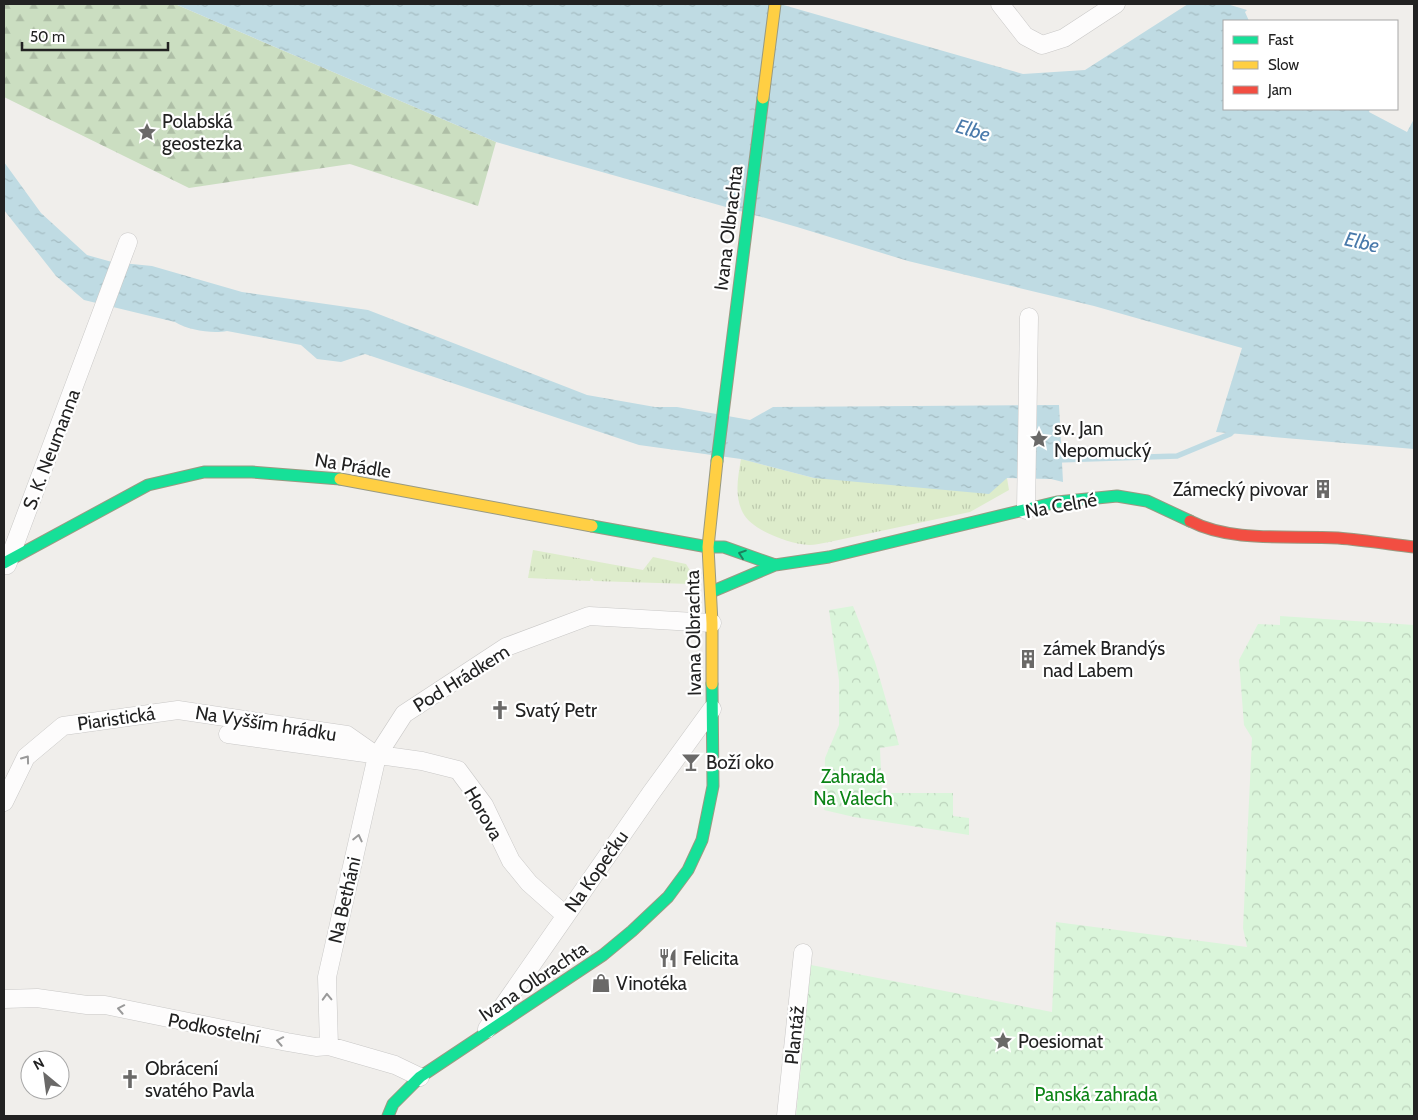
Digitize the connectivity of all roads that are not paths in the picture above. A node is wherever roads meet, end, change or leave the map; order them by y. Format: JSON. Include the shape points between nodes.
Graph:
{"nodes":[{"id":1,"x":775,"y":4,"type":"edge"},
{"id":2,"x":1000,"y":4,"type":"edge"},
{"id":3,"x":1116,"y":4,"type":"edge"},
{"id":4,"x":128,"y":242,"type":"dead end"},
{"id":5,"x":1029,"y":317,"type":"dead end"},
{"id":6,"x":1026,"y":510,"type":"junction"},
{"id":7,"x":708,"y":547,"type":"junction"},
{"id":8,"x":1414,"y":547,"type":"edge"},
{"id":9,"x":775,"y":565,"type":"junction"},
{"id":10,"x":5,"y":566,"type":"edge"},
{"id":11,"x":710,"y":592,"type":"junction"},
{"id":12,"x":712,"y":624,"type":"junction"},
{"id":13,"x":712,"y":709,"type":"junction"},
{"id":14,"x":178,"y":710,"type":"joint"},
{"id":15,"x":228,"y":734,"type":"dead end"},
{"id":16,"x":377,"y":756,"type":"junction"},
{"id":17,"x":4,"y":802,"type":"edge"},
{"id":18,"x":565,"y":915,"type":"junction"},
{"id":19,"x":803,"y":953,"type":"dead end"},
{"id":20,"x":4,"y":999,"type":"edge"},
{"id":21,"x":483,"y":1035,"type":"junction"},
{"id":22,"x":329,"y":1046,"type":"junction"},
{"id":23,"x":420,"y":1077,"type":"junction"},
{"id":24,"x":388,"y":1116,"type":"edge"},
{"id":25,"x":786,"y":1116,"type":"edge"}],
"edges":[{"from":1,"to":7,"type":"street","name":"Ivana Olbrachta","via":[[714,474]]},
{"from":2,"to":3,"type":"street","via":[[1025,36],[1042,45],[1064,38]]},
{"from":4,"to":10,"type":"street","name":"S. K. Neumanna"},
{"from":5,"to":6,"type":"street"},
{"from":6,"to":8,"type":"street","name":"Na Celné","via":[[1057,502],[1117,496],[1147,501],[1200,526],[1245,535],[1339,538]]},
{"from":6,"to":9,"type":"street","name":"Na Celné","via":[[829,557]]},
{"from":9,"to":7,"type":"street","name":"Na Prádle","one_way":true,"via":[[724,547]]},
{"from":7,"to":10,"type":"street","name":"Na Prádle","via":[[329,477],[204,472],[148,485]]},
{"from":7,"to":11,"type":"street","name":"Ivana Olbrachta"},
{"from":9,"to":11,"type":"street","name":"Na Celné"},
{"from":11,"to":12,"type":"street","name":"Ivana Olbrachta"},
{"from":12,"to":13,"type":"street","name":"Ivana Olbrachta"},
{"from":12,"to":16,"type":"street","name":"Pod Hrádkem","via":[[589,616],[506,647],[404,714]]},
{"from":13,"to":18,"type":"street","name":"Na Kopečku"},
{"from":13,"to":21,"type":"street","name":"Ivana Olbrachta","via":[[713,786],[702,840],[688,870],[668,896],[603,955]]},
{"from":14,"to":16,"type":"street","name":"Na Vyšším hrádku","via":[[347,735]]},
{"from":17,"to":14,"type":"street","name":"Piaristická","one_way":true,"via":[[26,756],[63,726]]},
{"from":15,"to":16,"type":"street","name":"Na Vyšším hrádku"},
{"from":16,"to":18,"type":"street","name":"Horova","via":[[422,761],[458,770],[484,805],[510,861]]},
{"from":22,"to":16,"type":"street","name":"Na Betháni","one_way":true,"via":[[326,978]]},
{"from":18,"to":21,"type":"street","name":"Na Kopečku"},
{"from":19,"to":25,"type":"street","name":"Plantáž"},
{"from":22,"to":20,"type":"street","name":"Podkostelní","one_way":true,"via":[[287,1042],[105,1005],[38,998]]},
{"from":21,"to":23,"type":"street","name":"Ivana Olbrachta"},
{"from":22,"to":23,"type":"street","name":"Podkostelní"},
{"from":23,"to":24,"type":"street","name":"Ivana Olbrachta","via":[[393,1104]]}]}
